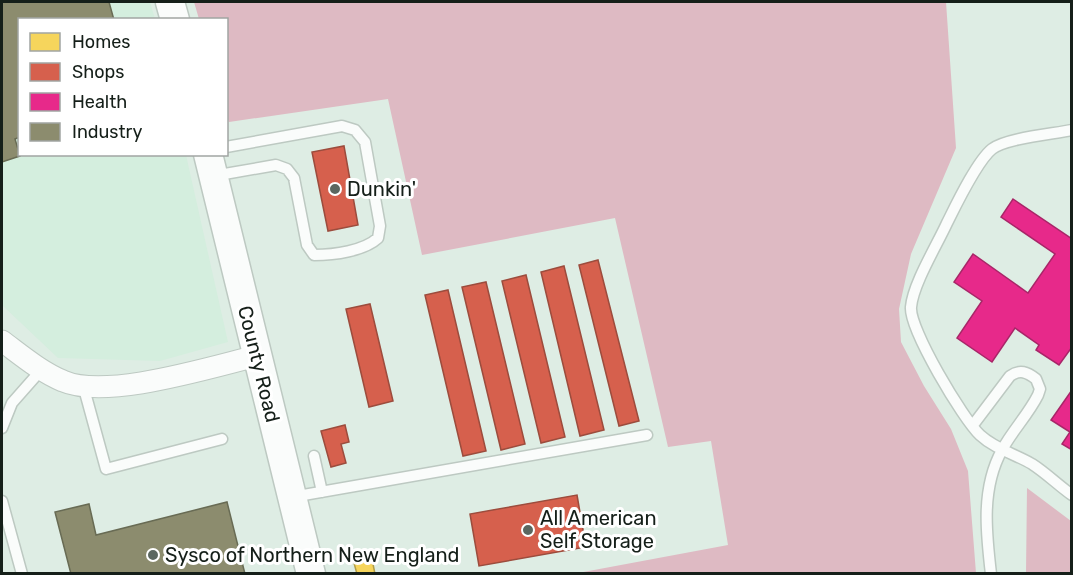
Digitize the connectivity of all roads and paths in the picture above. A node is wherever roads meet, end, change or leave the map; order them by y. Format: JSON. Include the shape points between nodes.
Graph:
{"nodes":[{"id":1,"x":170,"y":2,"type":"edge"},
{"id":2,"x":174,"y":18,"type":"edge"},
{"id":3,"x":1071,"y":130,"type":"edge"},
{"id":4,"x":228,"y":147,"type":"edge"},
{"id":5,"x":210,"y":165,"type":"edge"},
{"id":6,"x":2,"y":341,"type":"edge"},
{"id":7,"x":257,"y":356,"type":"junction"},
{"id":8,"x":42,"y":369,"type":"junction"},
{"id":9,"x":83,"y":385,"type":"junction"},
{"id":10,"x":973,"y":425,"type":"junction"},
{"id":11,"x":2,"y":428,"type":"edge"},
{"id":12,"x":647,"y":435,"type":"dead end"},
{"id":13,"x":222,"y":439,"type":"dead end"},
{"id":14,"x":1002,"y":450,"type":"junction"},
{"id":15,"x":314,"y":456,"type":"dead end"},
{"id":16,"x":322,"y":492,"type":"junction"},
{"id":17,"x":1071,"y":495,"type":"edge"},
{"id":18,"x":292,"y":497,"type":"junction"},
{"id":19,"x":2,"y":501,"type":"edge"},
{"id":20,"x":22,"y":573,"type":"edge"},
{"id":21,"x":311,"y":573,"type":"edge"},
{"id":22,"x":991,"y":573,"type":"edge"}],
"edges":[{"from":1,"to":2,"type":"main road"},
{"from":3,"to":10,"type":"lane","via":[[992,149],[956,205],[916,289],[911,309],[916,327]]},
{"from":4,"to":5,"type":"lane","via":[[342,126],[355,130],[365,142],[380,226],[378,238],[370,246],[314,255],[307,245],[294,178],[287,169],[276,165]]},
{"from":5,"to":7,"type":"main road","name":"County Road"},
{"from":6,"to":8,"type":"street"},
{"from":7,"to":9,"type":"street","via":[[124,385]]},
{"from":7,"to":18,"type":"main road","name":"County Road"},
{"from":8,"to":9,"type":"street","via":[[65,382]]},
{"from":8,"to":11,"type":"lane","via":[[12,403]]},
{"from":9,"to":13,"type":"lane","via":[[106,469]]},
{"from":10,"to":14,"type":"lane"},
{"from":10,"to":14,"type":"lane","via":[[1010,376],[1023,372],[1036,379],[1038,395]]},
{"from":12,"to":16,"type":"lane"},
{"from":14,"to":17,"type":"lane","via":[[1031,464]]},
{"from":14,"to":22,"type":"lane","via":[[990,484],[985,525]]},
{"from":15,"to":16,"type":"lane"},
{"from":16,"to":18,"type":"lane"},
{"from":18,"to":21,"type":"main road","name":"County Road"},
{"from":19,"to":20,"type":"lane"}]}
